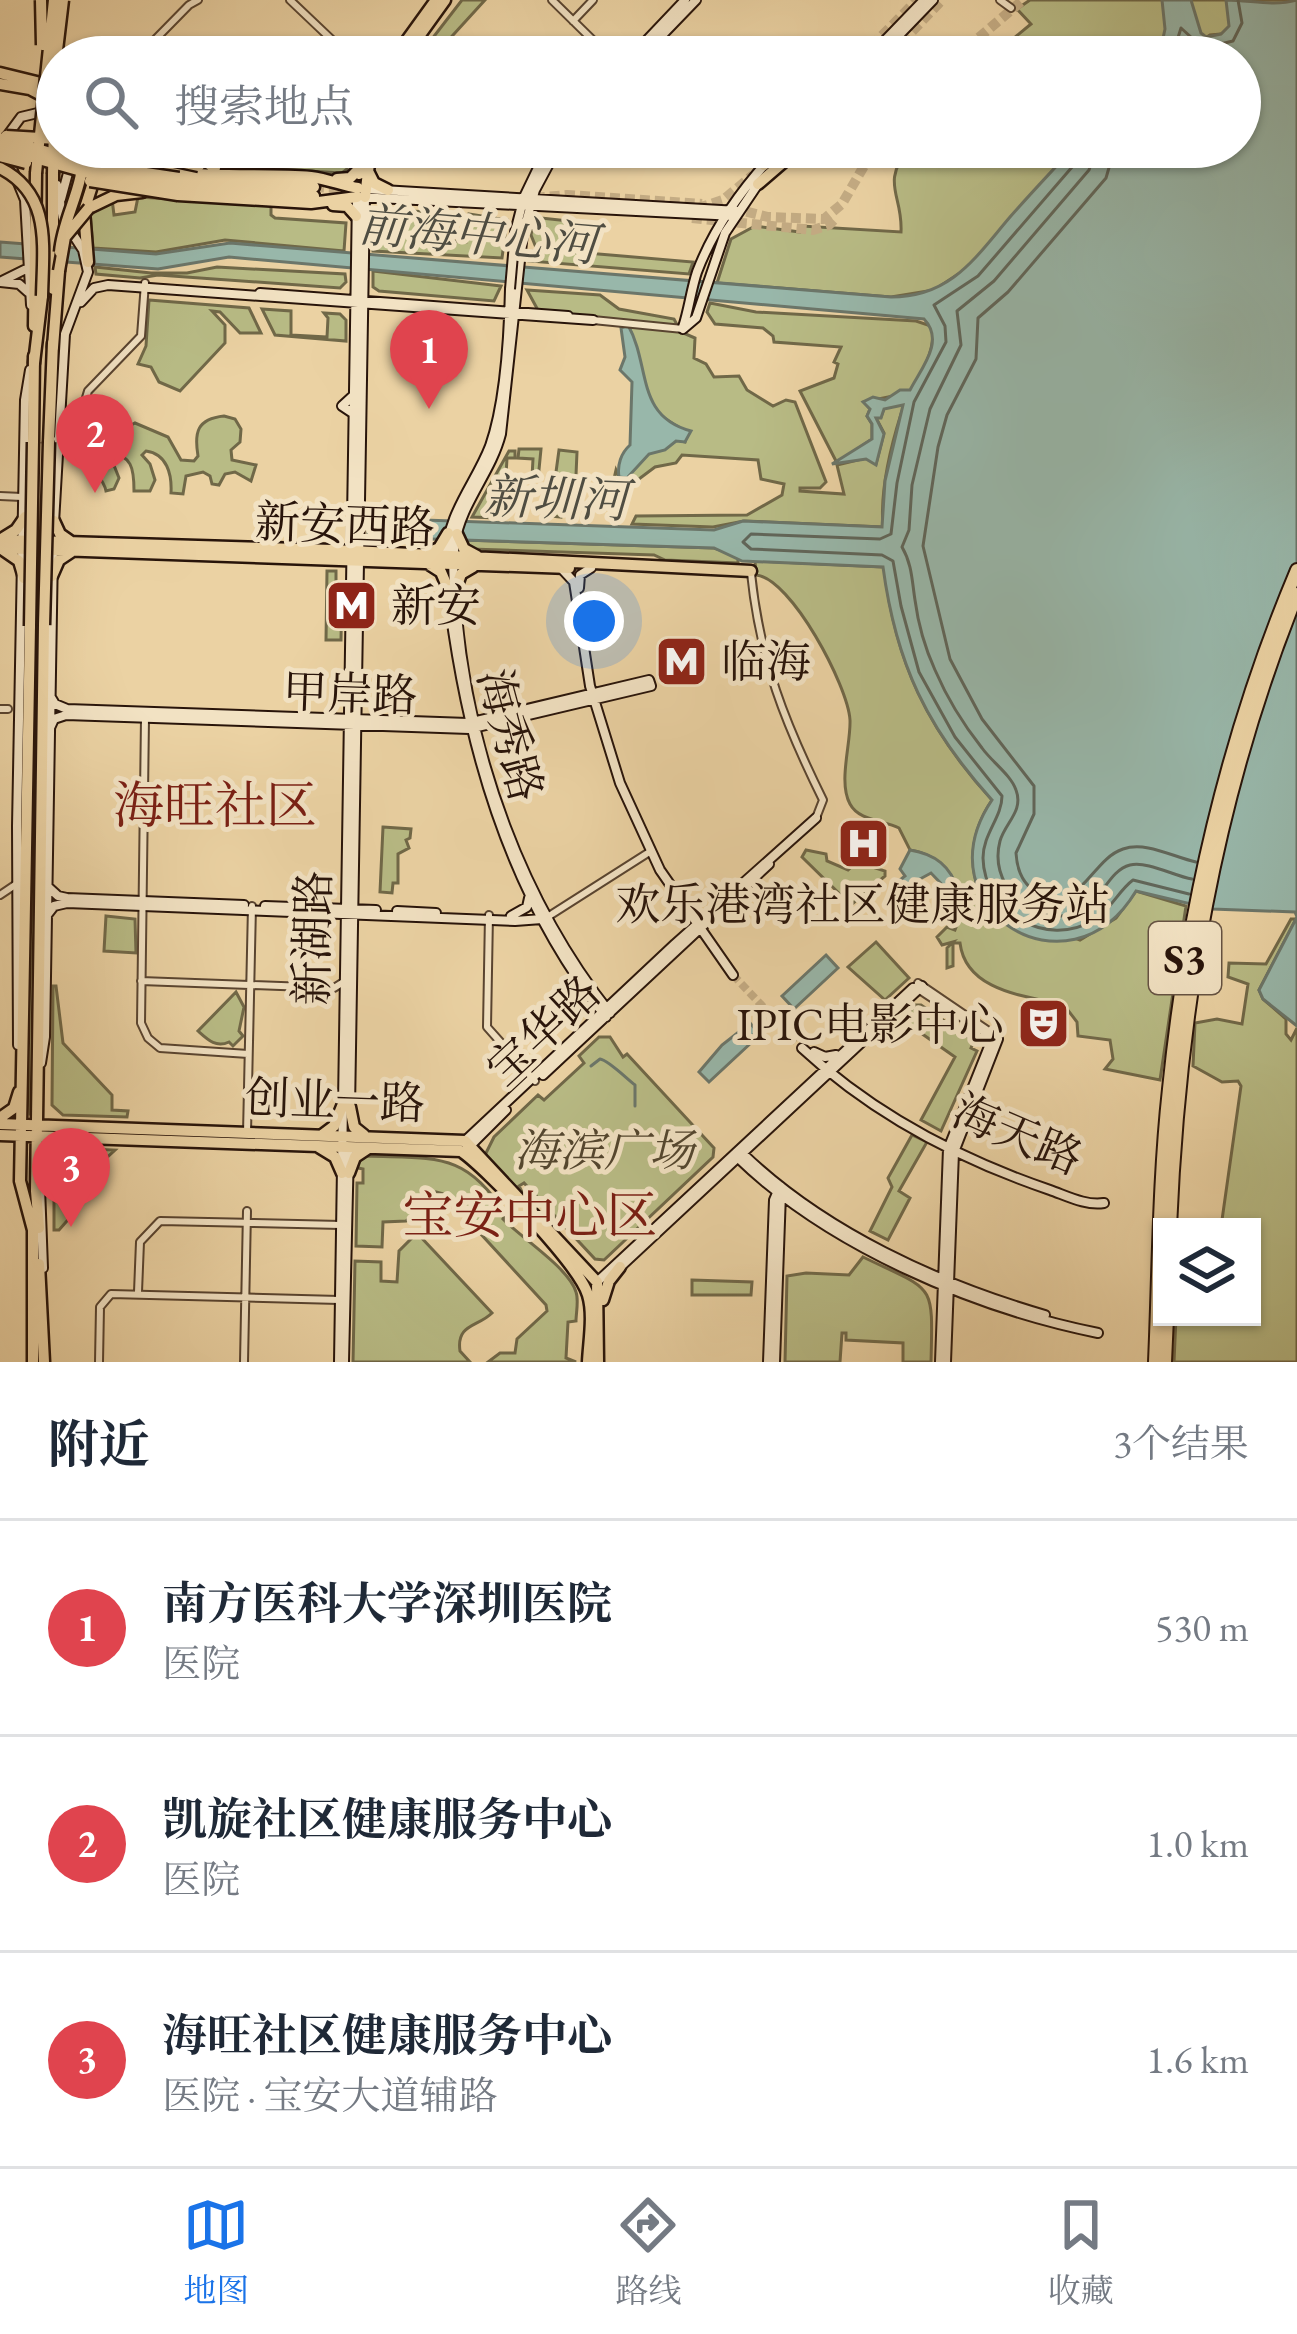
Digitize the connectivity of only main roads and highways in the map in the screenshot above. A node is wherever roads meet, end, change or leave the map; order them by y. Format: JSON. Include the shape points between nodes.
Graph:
{"nodes":[{"id":1,"x":41,"y":0,"type":"edge"},
{"id":2,"x":58,"y":0,"type":"edge"},
{"id":3,"x":436,"y":0,"type":"edge"},
{"id":4,"x":446,"y":0,"type":"edge"},
{"id":5,"x":685,"y":0,"type":"edge"},
{"id":6,"x":696,"y":0,"type":"edge"},
{"id":7,"x":928,"y":0,"type":"edge"},
{"id":8,"x":58,"y":34,"type":"edge"},
{"id":9,"x":41,"y":36,"type":"edge"},
{"id":10,"x":52,"y":36,"type":"edge"},
{"id":11,"x":409,"y":36,"type":"edge"},
{"id":12,"x":419,"y":36,"type":"edge"},
{"id":13,"x":653,"y":36,"type":"edge"},
{"id":14,"x":657,"y":36,"type":"edge"},
{"id":15,"x":894,"y":36,"type":"edge"},
{"id":16,"x":2,"y":76,"type":"edge"},
{"id":17,"x":36,"y":81,"type":"edge"},
{"id":18,"x":36,"y":92,"type":"edge"},
{"id":19,"x":36,"y":111,"type":"edge"},
{"id":20,"x":0,"y":137,"type":"edge"},
{"id":21,"x":36,"y":138,"type":"edge"},
{"id":22,"x":36,"y":147,"type":"edge"},
{"id":23,"x":0,"y":152,"type":"edge"},
{"id":24,"x":36,"y":161,"type":"edge"},
{"id":25,"x":36,"y":163,"type":"edge"},
{"id":26,"x":36,"y":168,"type":"edge"},
{"id":27,"x":52,"y":168,"type":"edge"},
{"id":28,"x":53,"y":168,"type":"edge"},
{"id":29,"x":66,"y":168,"type":"edge"},
{"id":30,"x":71,"y":168,"type":"edge"},
{"id":31,"x":83,"y":168,"type":"edge"},
{"id":32,"x":98,"y":168,"type":"edge"},
{"id":33,"x":109,"y":168,"type":"edge"},
{"id":34,"x":153,"y":168,"type":"edge"},
{"id":35,"x":214,"y":168,"type":"edge"},
{"id":36,"x":540,"y":168,"type":"edge"},
{"id":37,"x":543,"y":168,"type":"edge"},
{"id":38,"x":762,"y":168,"type":"edge"},
{"id":39,"x":769,"y":168,"type":"edge"},
{"id":40,"x":774,"y":168,"type":"edge"},
{"id":41,"x":364,"y":169,"type":"junction"},
{"id":42,"x":0,"y":171,"type":"edge"},
{"id":43,"x":53,"y":174,"type":"junction"},
{"id":44,"x":288,"y":177,"type":"junction"},
{"id":45,"x":536,"y":178,"type":"junction"},
{"id":46,"x":179,"y":183,"type":"junction"},
{"id":47,"x":752,"y":185,"type":"junction"},
{"id":48,"x":313,"y":191,"type":"junction"},
{"id":49,"x":150,"y":192,"type":"junction"},
{"id":50,"x":362,"y":193,"type":"junction"},
{"id":51,"x":385,"y":194,"type":"junction"},
{"id":52,"x":504,"y":200,"type":"junction"},
{"id":53,"x":61,"y":201,"type":"junction"},
{"id":54,"x":526,"y":201,"type":"junction"},
{"id":55,"x":549,"y":202,"type":"junction"},
{"id":56,"x":710,"y":208,"type":"junction"},
{"id":57,"x":732,"y":213,"type":"junction"},
{"id":58,"x":699,"y":214,"type":"junction"},
{"id":59,"x":360,"y":217,"type":"junction"},
{"id":60,"x":520,"y":229,"type":"junction"},
{"id":61,"x":714,"y":236,"type":"junction"},
{"id":62,"x":29,"y":240,"type":"junction"},
{"id":63,"x":83,"y":244,"type":"junction"},
{"id":64,"x":57,"y":247,"type":"junction"},
{"id":65,"x":711,"y":252,"type":"junction"},
{"id":66,"x":29,"y":267,"type":"junction"},
{"id":67,"x":88,"y":269,"type":"junction"},
{"id":68,"x":359,"y":275,"type":"junction"},
{"id":69,"x":0,"y":281,"type":"edge"},
{"id":70,"x":116,"y":283,"type":"junction"},
{"id":71,"x":514,"y":290,"type":"junction"},
{"id":72,"x":28,"y":293,"type":"junction"},
{"id":73,"x":338,"y":300,"type":"junction"},
{"id":74,"x":359,"y":302,"type":"junction"},
{"id":75,"x":385,"y":304,"type":"junction"},
{"id":76,"x":490,"y":312,"type":"junction"},
{"id":77,"x":72,"y":313,"type":"junction"},
{"id":78,"x":512,"y":313,"type":"junction"},
{"id":79,"x":536,"y":313,"type":"junction"},
{"id":80,"x":556,"y":320,"type":"junction"},
{"id":81,"x":34,"y":325,"type":"junction"},
{"id":82,"x":359,"y":327,"type":"junction"},
{"id":83,"x":683,"y":329,"type":"road end"},
{"id":84,"x":510,"y":339,"type":"junction"},
{"id":85,"x":358,"y":348,"type":"junction"},
{"id":86,"x":34,"y":357,"type":"junction"},
{"id":87,"x":57,"y":407,"type":"junction"},
{"id":88,"x":54,"y":438,"type":"junction"},
{"id":89,"x":25,"y":514,"type":"junction"},
{"id":90,"x":54,"y":524,"type":"junction"},
{"id":91,"x":355,"y":532,"type":"junction"},
{"id":92,"x":452,"y":538,"type":"junction"},
{"id":93,"x":31,"y":545,"type":"junction"},
{"id":94,"x":0,"y":546,"type":"edge"},
{"id":95,"x":53,"y":546,"type":"junction"},
{"id":96,"x":79,"y":546,"type":"junction"},
{"id":97,"x":329,"y":555,"type":"junction"},
{"id":98,"x":354,"y":556,"type":"junction"},
{"id":99,"x":380,"y":557,"type":"junction"},
{"id":100,"x":425,"y":559,"type":"junction"},
{"id":101,"x":450,"y":560,"type":"junction"},
{"id":102,"x":478,"y":561,"type":"junction"},
{"id":103,"x":560,"y":567,"type":"junction"},
{"id":104,"x":629,"y":567,"type":"junction"},
{"id":105,"x":591,"y":568,"type":"junction"},
{"id":106,"x":1297,"y":570,"type":"edge"},
{"id":107,"x":751,"y":571,"type":"road end"},
{"id":108,"x":52,"y":582,"type":"junction"},
{"id":109,"x":24,"y":583,"type":"junction"},
{"id":110,"x":353,"y":583,"type":"junction"},
{"id":111,"x":451,"y":589,"type":"junction"},
{"id":112,"x":1297,"y":594,"type":"edge"},
{"id":113,"x":589,"y":674,"type":"junction"},
{"id":114,"x":650,"y":683,"type":"dead end"},
{"id":115,"x":619,"y":690,"type":"junction"},
{"id":116,"x":50,"y":694,"type":"junction"},
{"id":117,"x":595,"y":696,"type":"junction"},
{"id":118,"x":573,"y":698,"type":"junction"},
{"id":119,"x":466,"y":699,"type":"junction"},
{"id":120,"x":351,"y":705,"type":"junction"},
{"id":121,"x":566,"y":706,"type":"junction"},
{"id":122,"x":120,"y":714,"type":"junction"},
{"id":123,"x":505,"y":716,"type":"junction"},
{"id":124,"x":601,"y":720,"type":"junction"},
{"id":125,"x":333,"y":722,"type":"junction"},
{"id":126,"x":351,"y":723,"type":"junction"},
{"id":127,"x":369,"y":723,"type":"junction"},
{"id":128,"x":497,"y":724,"type":"junction"},
{"id":129,"x":448,"y":726,"type":"junction"},
{"id":130,"x":472,"y":726,"type":"junction"},
{"id":131,"x":46,"y":732,"type":"junction"},
{"id":132,"x":27,"y":734,"type":"junction"},
{"id":133,"x":351,"y":740,"type":"junction"},
{"id":134,"x":479,"y":751,"type":"junction"},
{"id":135,"x":48,"y":783,"type":"joint"},
{"id":136,"x":18,"y":790,"type":"junction"},
{"id":137,"x":17,"y":817,"type":"joint"},
{"id":138,"x":816,"y":818,"type":"road end"},
{"id":139,"x":46,"y":851,"type":"joint"},
{"id":140,"x":21,"y":881,"type":"junction"},
{"id":141,"x":525,"y":885,"type":"junction"},
{"id":142,"x":44,"y":886,"type":"junction"},
{"id":143,"x":350,"y":891,"type":"junction"},
{"id":144,"x":143,"y":904,"type":"junction"},
{"id":145,"x":327,"y":911,"type":"junction"},
{"id":146,"x":349,"y":911,"type":"junction"},
{"id":147,"x":372,"y":912,"type":"junction"},
{"id":148,"x":46,"y":916,"type":"junction"},
{"id":149,"x":546,"y":917,"type":"junction"},
{"id":150,"x":513,"y":918,"type":"junction"},
{"id":151,"x":699,"y":926,"type":"junction"},
{"id":152,"x":349,"y":932,"type":"junction"},
{"id":153,"x":557,"y":944,"type":"junction"},
{"id":154,"x":572,"y":962,"type":"junction"},
{"id":155,"x":734,"y":973,"type":"tunnel mouth"},
{"id":156,"x":918,"y":986,"type":"road end"},
{"id":157,"x":606,"y":1012,"type":"junction"},
{"id":158,"x":22,"y":1024,"type":"junction"},
{"id":159,"x":39,"y":1025,"type":"junction"},
{"id":160,"x":994,"y":1037,"type":"road end"},
{"id":161,"x":803,"y":1046,"type":"tunnel mouth"},
{"id":162,"x":812,"y":1054,"type":"junction"},
{"id":163,"x":846,"y":1054,"type":"junction"},
{"id":164,"x":829,"y":1069,"type":"junction"},
{"id":165,"x":39,"y":1076,"type":"junction"},
{"id":166,"x":22,"y":1077,"type":"junction"},
{"id":167,"x":846,"y":1082,"type":"junction"},
{"id":168,"x":814,"y":1083,"type":"junction"},
{"id":169,"x":39,"y":1092,"type":"junction"},
{"id":170,"x":346,"y":1106,"type":"junction"},
{"id":171,"x":0,"y":1121,"type":"edge"},
{"id":172,"x":958,"y":1129,"type":"junction"},
{"id":173,"x":21,"y":1130,"type":"junction"},
{"id":174,"x":38,"y":1131,"type":"junction"},
{"id":175,"x":71,"y":1132,"type":"junction"},
{"id":176,"x":0,"y":1136,"type":"edge"},
{"id":177,"x":929,"y":1136,"type":"junction"},
{"id":178,"x":276,"y":1138,"type":"junction"},
{"id":179,"x":315,"y":1140,"type":"junction"},
{"id":180,"x":346,"y":1141,"type":"junction"},
{"id":181,"x":374,"y":1142,"type":"junction"},
{"id":182,"x":465,"y":1146,"type":"junction"},
{"id":183,"x":951,"y":1148,"type":"junction"},
{"id":184,"x":738,"y":1154,"type":"junction"},
{"id":185,"x":974,"y":1159,"type":"junction"},
{"id":186,"x":21,"y":1162,"type":"junction"},
{"id":187,"x":947,"y":1164,"type":"junction"},
{"id":188,"x":37,"y":1168,"type":"junction"},
{"id":189,"x":752,"y":1171,"type":"junction"},
{"id":190,"x":345,"y":1173,"type":"junction"},
{"id":191,"x":953,"y":1176,"type":"junction"},
{"id":192,"x":780,"y":1189,"type":"junction"},
{"id":193,"x":808,"y":1211,"type":"junction"},
{"id":194,"x":773,"y":1212,"type":"junction"},
{"id":195,"x":1171,"y":1218,"type":"edge"},
{"id":196,"x":780,"y":1229,"type":"junction"},
{"id":197,"x":947,"y":1251,"type":"junction"},
{"id":198,"x":563,"y":1257,"type":"junction"},
{"id":199,"x":581,"y":1263,"type":"junction"},
{"id":200,"x":618,"y":1266,"type":"junction"},
{"id":201,"x":910,"y":1267,"type":"junction"},
{"id":202,"x":343,"y":1276,"type":"junction"},
{"id":203,"x":946,"y":1283,"type":"junction"},
{"id":204,"x":597,"y":1285,"type":"junction"},
{"id":205,"x":978,"y":1296,"type":"junction"},
{"id":206,"x":942,"y":1309,"type":"junction"},
{"id":207,"x":595,"y":1312,"type":"junction"},
{"id":208,"x":948,"y":1319,"type":"junction"},
{"id":209,"x":1166,"y":1326,"type":"edge"},
{"id":210,"x":1098,"y":1330,"type":"dead end"},
{"id":211,"x":42,"y":1361,"type":"edge"},
{"id":212,"x":342,"y":1362,"type":"edge"},
{"id":213,"x":588,"y":1362,"type":"edge"},
{"id":214,"x":598,"y":1362,"type":"edge"},
{"id":215,"x":771,"y":1362,"type":"edge"},
{"id":216,"x":944,"y":1362,"type":"edge"},
{"id":217,"x":1155,"y":1362,"type":"edge"},
{"id":218,"x":1165,"y":1362,"type":"edge"}],
"edges":[{"from":1,"to":9,"type":"main road","bridge":true},
{"from":2,"to":8,"type":"main road","bridge":true},
{"from":2,"to":10,"type":"main road","bridge":true},
{"from":3,"to":11,"type":"main road"},
{"from":4,"to":12,"type":"main road"},
{"from":5,"to":13,"type":"main road"},
{"from":6,"to":14,"type":"main road"},
{"from":7,"to":15,"type":"main road"},
{"from":16,"to":17,"type":"main road"},
{"from":16,"to":18,"type":"main road"},
{"from":19,"to":62,"type":"main road","via":[[5,141]]},
{"from":20,"to":21,"type":"main road","bridge":true},
{"from":20,"to":22,"type":"main road","bridge":true},
{"from":23,"to":24,"type":"main road","bridge":true},
{"from":23,"to":25,"type":"main road","bridge":true},
{"from":26,"to":62,"type":"main road","bridge":true},
{"from":27,"to":49,"type":"main road","bridge":true},
{"from":28,"to":43,"type":"main road","bridge":true},
{"from":29,"to":46,"type":"main road","bridge":true},
{"from":30,"to":53,"type":"main road"},
{"from":31,"to":64,"type":"main road","bridge":true},
{"from":32,"to":63,"type":"main road"},
{"from":33,"to":46,"type":"main road","bridge":true},
{"from":34,"to":46,"type":"main road","bridge":true},
{"from":35,"to":44,"type":"main road"},
{"from":36,"to":45,"type":"main road"},
{"from":37,"to":45,"type":"main road"},
{"from":38,"to":47,"type":"main road"},
{"from":39,"to":47,"type":"main road"},
{"from":40,"to":47,"type":"main road"},
{"from":41,"to":48,"type":"main road"},
{"from":41,"to":50,"type":"main road"},
{"from":41,"to":51,"type":"main road"},
{"from":42,"to":86,"type":"main road","bridge":true,"via":[[28,188],[42,223]]},
{"from":43,"to":53,"type":"main road"},
{"from":43,"to":64,"type":"main road"},
{"from":44,"to":46,"type":"main road"},
{"from":44,"to":48,"type":"main road"},
{"from":45,"to":52,"type":"main road"},
{"from":45,"to":54,"type":"main road"},
{"from":45,"to":55,"type":"main road"},
{"from":46,"to":48,"type":"main road"},
{"from":46,"to":48,"type":"main road"},
{"from":46,"to":48,"type":"main road","via":[[208,196]]},
{"from":46,"to":49,"type":"main road","bridge":true},
{"from":47,"to":56,"type":"main road"},
{"from":47,"to":57,"type":"main road"},
{"from":48,"to":50,"type":"main road"},
{"from":48,"to":50,"type":"main road"},
{"from":48,"to":59,"type":"main road"},
{"from":49,"to":64,"type":"main road","bridge":true,"via":[[89,208]]},
{"from":50,"to":51,"type":"main road"},
{"from":50,"to":59,"type":"main road"},
{"from":51,"to":52,"type":"main road"},
{"from":51,"to":59,"type":"main road"},
{"from":52,"to":54,"type":"main road"},
{"from":52,"to":60,"type":"main road"},
{"from":53,"to":63,"type":"main road","via":[[63,219]]},
{"from":54,"to":55,"type":"main road"},
{"from":54,"to":60,"type":"main road"},
{"from":55,"to":56,"type":"main road"},
{"from":55,"to":58,"type":"main road"},
{"from":55,"to":60,"type":"main road"},
{"from":56,"to":57,"type":"main road"},
{"from":57,"to":58,"type":"main road"},
{"from":57,"to":61,"type":"main road"},
{"from":57,"to":65,"type":"main road"},
{"from":58,"to":61,"type":"main road"},
{"from":59,"to":68,"type":"main road"},
{"from":60,"to":71,"type":"main road","bridge":true},
{"from":61,"to":65,"type":"main road"},
{"from":62,"to":66,"type":"main road","bridge":true},
{"from":63,"to":67,"type":"main road"},
{"from":64,"to":87,"type":"main road","bridge":true},
{"from":65,"to":83,"type":"main road","via":[[693,322]]},
{"from":66,"to":69,"type":"main road"},
{"from":66,"to":72,"type":"main road"},
{"from":66,"to":81,"type":"main road"},
{"from":67,"to":70,"type":"main road"},
{"from":67,"to":77,"type":"main road"},
{"from":68,"to":73,"type":"main road"},
{"from":68,"to":74,"type":"main road","name":"新湖路"},
{"from":68,"to":75,"type":"main road"},
{"from":69,"to":72,"type":"main road"},
{"from":70,"to":73,"type":"main road"},
{"from":70,"to":77,"type":"main road","via":[[94,288]]},
{"from":71,"to":76,"type":"main road"},
{"from":71,"to":78,"type":"main road","name":"海秀路"},
{"from":71,"to":79,"type":"main road"},
{"from":72,"to":81,"type":"main road"},
{"from":73,"to":74,"type":"main road"},
{"from":73,"to":82,"type":"main road"},
{"from":74,"to":75,"type":"main road"},
{"from":74,"to":82,"type":"main road","name":"新湖路"},
{"from":75,"to":76,"type":"main road"},
{"from":75,"to":82,"type":"main road"},
{"from":76,"to":78,"type":"main road"},
{"from":76,"to":84,"type":"main road"},
{"from":77,"to":87,"type":"main road"},
{"from":78,"to":79,"type":"main road"},
{"from":78,"to":80,"type":"main road"},
{"from":78,"to":84,"type":"main road","name":"海秀路"},
{"from":79,"to":80,"type":"main road","via":[[593,320]]},
{"from":80,"to":84,"type":"main road","via":[[527,322]]},
{"from":81,"to":86,"type":"main road"},
{"from":82,"to":85,"type":"main road","name":"新湖路"},
{"from":84,"to":92,"type":"main road","name":"海秀路","via":[[491,441]]},
{"from":85,"to":91,"type":"main road","name":"新湖路"},
{"from":85,"to":91,"type":"main road","name":"新湖路"},
{"from":86,"to":89,"type":"main road","via":[[25,400]]},
{"from":86,"to":132,"type":"main road","bridge":true},
{"from":87,"to":88,"type":"main road"},
{"from":88,"to":90,"type":"main road","bridge":true},
{"from":88,"to":131,"type":"main road","bridge":true},
{"from":89,"to":93,"type":"main road"},
{"from":89,"to":94,"type":"main road"},
{"from":90,"to":95,"type":"main road"},
{"from":90,"to":96,"type":"main road"},
{"from":91,"to":97,"type":"main road"},
{"from":91,"to":98,"type":"main road","name":"新湖路"},
{"from":91,"to":99,"type":"main road"},
{"from":92,"to":100,"type":"main road"},
{"from":92,"to":101,"type":"main road","name":"海秀路"},
{"from":92,"to":102,"type":"main road"},
{"from":93,"to":94,"type":"main road","name":"新安西路"},
{"from":93,"to":95,"type":"main road","name":"新安西路"},
{"from":93,"to":109,"type":"main road"},
{"from":94,"to":109,"type":"main road","via":[[17,558]]},
{"from":95,"to":96,"type":"main road","name":"新安西路"},
{"from":95,"to":108,"type":"main road"},
{"from":96,"to":97,"type":"main road","name":"新安西路"},
{"from":96,"to":108,"type":"main road","via":[[60,558]]},
{"from":97,"to":98,"type":"main road","name":"新安西路"},
{"from":97,"to":110,"type":"main road"},
{"from":98,"to":99,"type":"main road","name":"新安西路"},
{"from":98,"to":110,"type":"main road","name":"新湖路"},
{"from":99,"to":100,"type":"main road","name":"新安西路"},
{"from":99,"to":110,"type":"main road"},
{"from":100,"to":101,"type":"main road","name":"新安西路"},
{"from":100,"to":111,"type":"main road"},
{"from":101,"to":102,"type":"main road","name":"新安西路"},
{"from":101,"to":111,"type":"main road","name":"海秀路"},
{"from":102,"to":103,"type":"main road","name":"新安西路"},
{"from":102,"to":104,"type":"main road","name":"新安西路"},
{"from":102,"to":111,"type":"main road"},
{"from":103,"to":105,"type":"main road","name":"新安西路"},
{"from":103,"to":113,"type":"main road","via":[[574,582]]},
{"from":104,"to":105,"type":"main road","name":"新安西路"},
{"from":104,"to":107,"type":"main road","name":"新安西路"},
{"from":105,"to":113,"type":"main road","via":[[578,580]]},
{"from":106,"to":217,"type":"highway","number":"S3","via":[[1234,746],[1189,933],[1168,1094]]},
{"from":108,"to":109,"type":"main road"},
{"from":108,"to":116,"type":"main road"},
{"from":109,"to":136,"type":"main road"},
{"from":110,"to":120,"type":"main road","name":"新湖路"},
{"from":111,"to":119,"type":"main road","name":"海秀路"},
{"from":112,"to":195,"type":"highway","number":"S3","via":[[1238,765],[1204,905],[1180,1059]]},
{"from":113,"to":115,"type":"main road"},
{"from":113,"to":117,"type":"main road"},
{"from":113,"to":118,"type":"main road"},
{"from":114,"to":115,"type":"main road","name":"甲岸路"},
{"from":115,"to":117,"type":"main road","name":"甲岸路"},
{"from":115,"to":124,"type":"main road"},
{"from":116,"to":122,"type":"main road","name":"甲岸路","via":[[62,708]]},
{"from":116,"to":131,"type":"main road"},
{"from":117,"to":118,"type":"main road","name":"甲岸路"},
{"from":117,"to":121,"type":"main road","name":"甲岸路"},
{"from":117,"to":124,"type":"main road"},
{"from":118,"to":123,"type":"main road","name":"甲岸路"},
{"from":119,"to":123,"type":"main road","via":[[479,716]]},
{"from":119,"to":129,"type":"main road"},
{"from":119,"to":130,"type":"main road","name":"海秀路"},
{"from":120,"to":125,"type":"main road"},
{"from":120,"to":126,"type":"main road","name":"新湖路"},
{"from":120,"to":127,"type":"main road"},
{"from":121,"to":124,"type":"main road","via":[[590,706]]},
{"from":121,"to":128,"type":"main road","name":"甲岸路"},
{"from":122,"to":125,"type":"main road","name":"甲岸路"},
{"from":122,"to":125,"type":"main road","name":"甲岸路"},
{"from":122,"to":131,"type":"main road","name":"甲岸路","via":[[62,715]]},
{"from":123,"to":130,"type":"main road","name":"甲岸路"},
{"from":124,"to":151,"type":"main road","via":[[620,783]]},
{"from":125,"to":126,"type":"main road","name":"甲岸路"},
{"from":125,"to":133,"type":"main road"},
{"from":126,"to":127,"type":"main road","name":"甲岸路"},
{"from":126,"to":133,"type":"main road","name":"新湖路"},
{"from":127,"to":129,"type":"main road","name":"甲岸路"},
{"from":127,"to":133,"type":"main road"},
{"from":128,"to":130,"type":"main road","name":"甲岸路"},
{"from":128,"to":134,"type":"main road","via":[[483,734]]},
{"from":129,"to":130,"type":"main road","name":"甲岸路"},
{"from":129,"to":134,"type":"main road"},
{"from":130,"to":134,"type":"main road","name":"海秀路"},
{"from":131,"to":135,"type":"main road"},
{"from":131,"to":142,"type":"main road"},
{"from":132,"to":136,"type":"main road"},
{"from":132,"to":140,"type":"main road"},
{"from":133,"to":143,"type":"main road","name":"新湖路"},
{"from":134,"to":141,"type":"main road","name":"海秀路"},
{"from":134,"to":149,"type":"main road","name":"海秀路"},
{"from":135,"to":139,"type":"main road"},
{"from":136,"to":137,"type":"main road"},
{"from":137,"to":140,"type":"main road"},
{"from":138,"to":151,"type":"main road","name":"宝华路"},
{"from":139,"to":142,"type":"main road"},
{"from":140,"to":158,"type":"main road"},
{"from":140,"to":166,"type":"main road"},
{"from":141,"to":149,"type":"main road","name":"海秀路"},
{"from":141,"to":150,"type":"main road","via":[[528,905]]},
{"from":142,"to":144,"type":"main road","via":[[62,898]]},
{"from":142,"to":148,"type":"main road"},
{"from":142,"to":159,"type":"main road"},
{"from":143,"to":145,"type":"main road"},
{"from":143,"to":146,"type":"main road","name":"新湖路"},
{"from":143,"to":147,"type":"main road"},
{"from":144,"to":145,"type":"main road"},
{"from":144,"to":148,"type":"main road","via":[[67,903]]},
{"from":145,"to":146,"type":"main road"},
{"from":145,"to":152,"type":"main road"},
{"from":146,"to":147,"type":"main road"},
{"from":146,"to":152,"type":"main road","name":"新湖路"},
{"from":147,"to":150,"type":"main road"},
{"from":147,"to":152,"type":"main road"},
{"from":148,"to":165,"type":"main road"},
{"from":149,"to":150,"type":"main road"},
{"from":149,"to":153,"type":"main road","name":"海秀路"},
{"from":149,"to":154,"type":"main road","name":"海秀路"},
{"from":150,"to":153,"type":"main road"},
{"from":151,"to":155,"type":"main road"},
{"from":151,"to":157,"type":"main road","name":"宝华路"},
{"from":152,"to":170,"type":"main road","name":"新湖路"},
{"from":152,"to":170,"type":"main road","name":"新湖路"},
{"from":153,"to":154,"type":"main road","name":"海秀路"},
{"from":154,"to":157,"type":"main road","name":"海秀路"},
{"from":156,"to":163,"type":"main road"},
{"from":157,"to":182,"type":"main road","name":"宝华路"},
{"from":158,"to":159,"type":"main road"},
{"from":158,"to":166,"type":"main road"},
{"from":159,"to":165,"type":"main road"},
{"from":160,"to":172,"type":"main road"},
{"from":161,"to":162,"type":"main road","name":"海天路"},
{"from":162,"to":163,"type":"main road"},
{"from":162,"to":164,"type":"main road","name":"海天路"},
{"from":162,"to":168,"type":"main road"},
{"from":163,"to":164,"type":"main road"},
{"from":163,"to":167,"type":"main road"},
{"from":164,"to":167,"type":"main road","name":"海天路"},
{"from":164,"to":168,"type":"main road"},
{"from":165,"to":169,"type":"main road"},
{"from":166,"to":171,"type":"main road","via":[[14,1108]]},
{"from":166,"to":173,"type":"main road"},
{"from":167,"to":168,"type":"main road"},
{"from":167,"to":177,"type":"main road","name":"海天路"},
{"from":168,"to":184,"type":"main road"},
{"from":169,"to":174,"type":"main road"},
{"from":169,"to":175,"type":"main road"},
{"from":170,"to":179,"type":"main road"},
{"from":170,"to":180,"type":"main road","name":"新湖路"},
{"from":170,"to":181,"type":"main road"},
{"from":171,"to":173,"type":"main road","name":"创业一路"},
{"from":172,"to":177,"type":"main road"},
{"from":172,"to":183,"type":"main road"},
{"from":172,"to":185,"type":"main road"},
{"from":173,"to":174,"type":"main road","name":"创业一路"},
{"from":173,"to":176,"type":"main road","name":"创业一路"},
{"from":173,"to":186,"type":"main road"},
{"from":174,"to":175,"type":"main road","name":"创业一路"},
{"from":174,"to":188,"type":"main road"},
{"from":175,"to":178,"type":"main road","name":"创业一路"},
{"from":175,"to":178,"type":"main road","name":"创业一路"},
{"from":175,"to":188,"type":"main road"},
{"from":176,"to":186,"type":"main road"},
{"from":177,"to":183,"type":"main road","name":"海天路"},
{"from":177,"to":187,"type":"main road"},
{"from":178,"to":179,"type":"main road","name":"创业一路"},
{"from":179,"to":180,"type":"main road","name":"创业一路"},
{"from":179,"to":190,"type":"main road"},
{"from":180,"to":181,"type":"main road","name":"创业一路"},
{"from":180,"to":190,"type":"main road","name":"新湖路"},
{"from":181,"to":182,"type":"main road","name":"创业一路"},
{"from":181,"to":190,"type":"main road"},
{"from":182,"to":198,"type":"main road","name":"创业一路"},
{"from":182,"to":199,"type":"main road","name":"创业一路"},
{"from":183,"to":185,"type":"main road","name":"海天路"},
{"from":183,"to":187,"type":"main road"},
{"from":183,"to":191,"type":"main road"},
{"from":184,"to":189,"type":"main road"},
{"from":184,"to":192,"type":"main road"},
{"from":184,"to":200,"type":"main road"},
{"from":185,"to":185,"type":"main road","name":"海天路","via":[[1089,1203],[1104,1203]]},
{"from":185,"to":191,"type":"main road","via":[[961,1161]]},
{"from":186,"to":211,"type":"main road"},
{"from":187,"to":197,"type":"main road"},
{"from":188,"to":211,"type":"main road"},
{"from":189,"to":192,"type":"main road"},
{"from":189,"to":194,"type":"main road"},
{"from":190,"to":202,"type":"main road","name":"新湖路"},
{"from":190,"to":202,"type":"main road","name":"新湖路"},
{"from":191,"to":197,"type":"main road"},
{"from":192,"to":193,"type":"main road"},
{"from":192,"to":194,"type":"main road"},
{"from":192,"to":196,"type":"main road"},
{"from":192,"to":201,"type":"main road"},
{"from":193,"to":196,"type":"main road","via":[[787,1207]]},
{"from":193,"to":201,"type":"main road"},
{"from":194,"to":215,"type":"main road"},
{"from":196,"to":215,"type":"main road"},
{"from":197,"to":201,"type":"main road","via":[[934,1266]]},
{"from":197,"to":203,"type":"main road"},
{"from":197,"to":205,"type":"main road","via":[[956,1276]]},
{"from":198,"to":204,"type":"main road"},
{"from":198,"to":207,"type":"main road","name":"创业一路"},
{"from":199,"to":200,"type":"main road","via":[[596,1272]]},
{"from":199,"to":204,"type":"main road","name":"创业一路"},
{"from":200,"to":204,"type":"main road"},
{"from":200,"to":207,"type":"main road"},
{"from":201,"to":203,"type":"main road"},
{"from":201,"to":206,"type":"main road","via":[[936,1289]]},
{"from":202,"to":212,"type":"main road","name":"新湖路"},
{"from":202,"to":212,"type":"main road","name":"新湖路"},
{"from":203,"to":205,"type":"main road"},
{"from":203,"to":206,"type":"main road"},
{"from":203,"to":208,"type":"main road"},
{"from":204,"to":207,"type":"main road"},
{"from":205,"to":208,"type":"main road","via":[[957,1299]]},
{"from":205,"to":210,"type":"main road"},
{"from":206,"to":216,"type":"main road"},
{"from":207,"to":213,"type":"main road","name":"创业一路"},
{"from":207,"to":214,"type":"main road","name":"创业一路"},
{"from":208,"to":216,"type":"main road"},
{"from":209,"to":218,"type":"highway"}]}
